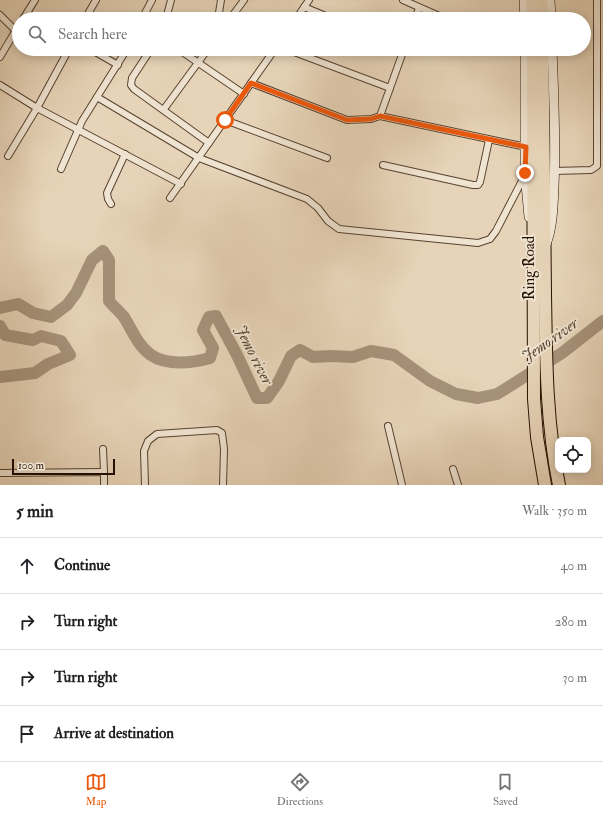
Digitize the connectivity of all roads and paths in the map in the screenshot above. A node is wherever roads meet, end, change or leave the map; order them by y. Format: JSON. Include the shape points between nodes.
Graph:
{"nodes":[{"id":1,"x":35,"y":0,"type":"edge"},
{"id":2,"x":96,"y":0,"type":"edge"},
{"id":3,"x":152,"y":0,"type":"edge"},
{"id":4,"x":171,"y":0,"type":"edge"},
{"id":5,"x":221,"y":0,"type":"edge"},
{"id":6,"x":244,"y":0,"type":"edge"},
{"id":7,"x":309,"y":0,"type":"edge"},
{"id":8,"x":403,"y":0,"type":"edge"},
{"id":9,"x":524,"y":0,"type":"edge"},
{"id":10,"x":532,"y":0,"type":"edge"},
{"id":11,"x":542,"y":0,"type":"edge"},
{"id":12,"x":550,"y":0,"type":"edge"},
{"id":13,"x":597,"y":0,"type":"edge"},
{"id":14,"x":304,"y":7,"type":"junction"},
{"id":15,"x":419,"y":8,"type":"junction"},
{"id":16,"x":28,"y":12,"type":"edge"},
{"id":17,"x":89,"y":12,"type":"edge"},
{"id":18,"x":146,"y":12,"type":"edge"},
{"id":19,"x":168,"y":12,"type":"edge"},
{"id":20,"x":219,"y":12,"type":"edge"},
{"id":21,"x":235,"y":12,"type":"edge"},
{"id":22,"x":301,"y":12,"type":"edge"},
{"id":23,"x":316,"y":12,"type":"edge"},
{"id":24,"x":418,"y":12,"type":"edge"},
{"id":25,"x":429,"y":12,"type":"edge"},
{"id":26,"x":524,"y":12,"type":"edge"},
{"id":27,"x":532,"y":12,"type":"edge"},
{"id":28,"x":542,"y":12,"type":"edge"},
{"id":29,"x":551,"y":12,"type":"edge"},
{"id":30,"x":0,"y":15,"type":"edge"},
{"id":31,"x":12,"y":24,"type":"edge"},
{"id":32,"x":600,"y":33,"type":"edge"},
{"id":33,"x":12,"y":35,"type":"edge"},
{"id":34,"x":2,"y":49,"type":"edge"},
{"id":35,"x":65,"y":56,"type":"edge"},
{"id":36,"x":102,"y":56,"type":"edge"},
{"id":37,"x":123,"y":56,"type":"edge"},
{"id":38,"x":145,"y":56,"type":"edge"},
{"id":39,"x":188,"y":56,"type":"edge"},
{"id":40,"x":203,"y":56,"type":"edge"},
{"id":41,"x":270,"y":56,"type":"edge"},
{"id":42,"x":305,"y":56,"type":"edge"},
{"id":43,"x":401,"y":56,"type":"edge"},
{"id":44,"x":525,"y":56,"type":"edge"},
{"id":45,"x":533,"y":56,"type":"edge"},
{"id":46,"x":542,"y":56,"type":"edge"},
{"id":47,"x":552,"y":56,"type":"edge"},
{"id":48,"x":0,"y":57,"type":"edge"},
{"id":49,"x":198,"y":63,"type":"junction"},
{"id":50,"x":118,"y":65,"type":"junction"},
{"id":51,"x":600,"y":82,"type":"edge"},
{"id":52,"x":251,"y":83,"type":"junction"},
{"id":53,"x":0,"y":85,"type":"edge"},
{"id":54,"x":390,"y":88,"type":"junction"},
{"id":55,"x":244,"y":94,"type":"junction"},
{"id":56,"x":97,"y":97,"type":"junction"},
{"id":57,"x":37,"y":108,"type":"junction"},
{"id":58,"x":164,"y":110,"type":"junction"},
{"id":59,"x":380,"y":116,"type":"junction"},
{"id":60,"x":225,"y":120,"type":"junction"},
{"id":61,"x":600,"y":129,"type":"edge"},
{"id":62,"x":79,"y":130,"type":"junction"},
{"id":63,"x":489,"y":140,"type":"junction"},
{"id":64,"x":209,"y":143,"type":"junction"},
{"id":65,"x":526,"y":147,"type":"junction"},
{"id":66,"x":125,"y":154,"type":"junction"},
{"id":67,"x":8,"y":156,"type":"dead end"},
{"id":68,"x":199,"y":158,"type":"junction"},
{"id":69,"x":327,"y":158,"type":"dead end"},
{"id":70,"x":383,"y":165,"type":"dead end"},
{"id":71,"x":61,"y":169,"type":"dead end"},
{"id":72,"x":554,"y":171,"type":"junction"},
{"id":73,"x":525,"y":173,"type":"junction"},
{"id":74,"x":181,"y":184,"type":"junction"},
{"id":75,"x":170,"y":198,"type":"dead end"},
{"id":76,"x":111,"y":204,"type":"dead end"},
{"id":77,"x":539,"y":246,"type":"junction"},
{"id":78,"x":388,"y":426,"type":"dead end"},
{"id":79,"x":103,"y":449,"type":"dead end"},
{"id":80,"x":453,"y":469,"type":"dead end"},
{"id":81,"x":104,"y":472,"type":"junction"},
{"id":82,"x":0,"y":474,"type":"edge"},
{"id":83,"x":104,"y":485,"type":"edge"},
{"id":84,"x":144,"y":485,"type":"edge"},
{"id":85,"x":222,"y":485,"type":"edge"},
{"id":86,"x":402,"y":485,"type":"edge"},
{"id":87,"x":458,"y":485,"type":"edge"},
{"id":88,"x":544,"y":485,"type":"edge"},
{"id":89,"x":559,"y":485,"type":"edge"}],
"edges":[{"from":1,"to":16,"type":"street"},
{"from":2,"to":17,"type":"street"},
{"from":3,"to":18,"type":"street"},
{"from":4,"to":19,"type":"street"},
{"from":5,"to":20,"type":"street"},
{"from":6,"to":21,"type":"street"},
{"from":7,"to":14,"type":"street"},
{"from":8,"to":15,"type":"street"},
{"from":9,"to":26,"type":"street"},
{"from":10,"to":27,"type":"highway"},
{"from":11,"to":28,"type":"highway"},
{"from":12,"to":29,"type":"street"},
{"from":13,"to":32,"type":"street"},
{"from":14,"to":22,"type":"street"},
{"from":14,"to":23,"type":"street"},
{"from":15,"to":24,"type":"street"},
{"from":15,"to":25,"type":"street"},
{"from":30,"to":31,"type":"street"},
{"from":32,"to":51,"type":"street"},
{"from":33,"to":34,"type":"street"},
{"from":34,"to":48,"type":"street"},
{"from":35,"to":57,"type":"street"},
{"from":36,"to":50,"type":"street"},
{"from":37,"to":50,"type":"street"},
{"from":38,"to":58,"type":"street","via":[[131,84],[134,89]]},
{"from":39,"to":49,"type":"street"},
{"from":40,"to":49,"type":"street"},
{"from":41,"to":52,"type":"street"},
{"from":42,"to":54,"type":"street"},
{"from":43,"to":54,"type":"street"},
{"from":44,"to":65,"type":"street"},
{"from":45,"to":77,"type":"highway","name":"Ring Road"},
{"from":46,"to":77,"type":"highway","name":"Ring Road"},
{"from":47,"to":72,"type":"street"},
{"from":49,"to":55,"type":"street"},
{"from":49,"to":58,"type":"street"},
{"from":50,"to":56,"type":"street"},
{"from":51,"to":61,"type":"street"},
{"from":52,"to":55,"type":"street"},
{"from":52,"to":59,"type":"street","via":[[347,120]]},
{"from":53,"to":57,"type":"street"},
{"from":54,"to":59,"type":"street"},
{"from":55,"to":60,"type":"street"},
{"from":56,"to":62,"type":"street"},
{"from":56,"to":68,"type":"street"},
{"from":57,"to":62,"type":"street"},
{"from":57,"to":67,"type":"street"},
{"from":58,"to":64,"type":"street"},
{"from":59,"to":63,"type":"street"},
{"from":60,"to":64,"type":"street"},
{"from":60,"to":69,"type":"street"},
{"from":61,"to":72,"type":"street","via":[[595,169]]},
{"from":62,"to":66,"type":"street"},
{"from":62,"to":71,"type":"street"},
{"from":63,"to":65,"type":"street"},
{"from":63,"to":70,"type":"street","via":[[478,184]]},
{"from":64,"to":68,"type":"street"},
{"from":65,"to":73,"type":"street"},
{"from":66,"to":74,"type":"street"},
{"from":66,"to":76,"type":"street","via":[[107,193]]},
{"from":68,"to":73,"type":"street","via":[[307,200],[339,229],[478,243],[490,238],[496,230]]},
{"from":68,"to":74,"type":"street"},
{"from":72,"to":77,"type":"street","via":[[551,228]]},
{"from":73,"to":77,"type":"street","via":[[529,223]]},
{"from":74,"to":75,"type":"street"},
{"from":77,"to":88,"type":"highway","name":"Ring Road","via":[[533,358],[537,437]]},
{"from":77,"to":89,"type":"highway","name":"Ring Road","via":[[551,436]]},
{"from":78,"to":86,"type":"street"},
{"from":79,"to":81,"type":"street"},
{"from":80,"to":87,"type":"street"},
{"from":81,"to":82,"type":"street"},
{"from":81,"to":83,"type":"street"},
{"from":84,"to":85,"type":"street","via":[[144,451],[148,441],[157,434],[217,430],[222,433],[224,449]]}]}
